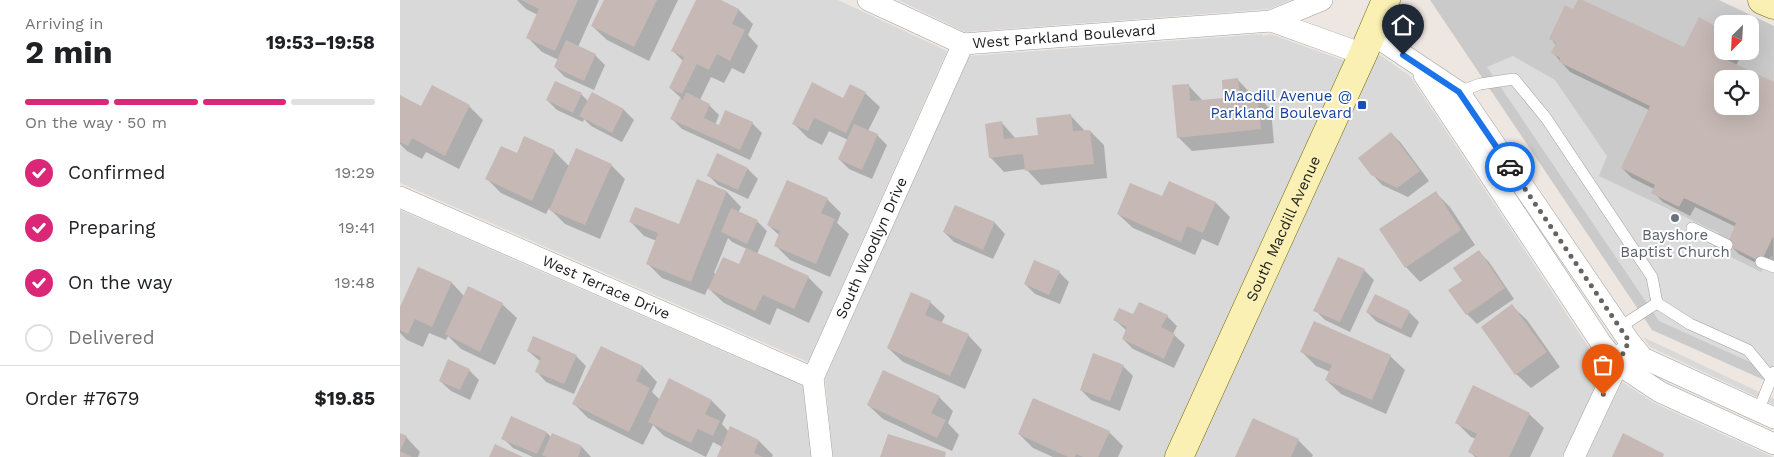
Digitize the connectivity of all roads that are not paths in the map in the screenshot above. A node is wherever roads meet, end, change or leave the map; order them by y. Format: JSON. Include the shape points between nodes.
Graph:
{"nodes":[{"id":1,"x":868,"y":0,"type":"edge"},
{"id":2,"x":1322,"y":0,"type":"edge"},
{"id":3,"x":1386,"y":0,"type":"edge"},
{"id":4,"x":1762,"y":0,"type":"edge"},
{"id":5,"x":1774,"y":6,"type":"edge"},
{"id":6,"x":1271,"y":21,"type":"junction"},
{"id":7,"x":962,"y":44,"type":"junction"},
{"id":8,"x":1368,"y":44,"type":"junction"},
{"id":9,"x":1418,"y":66,"type":"junction"},
{"id":10,"x":1459,"y":92,"type":"junction"},
{"id":11,"x":400,"y":197,"type":"edge"},
{"id":12,"x":1692,"y":228,"type":"dead end"},
{"id":13,"x":1727,"y":245,"type":"dead end"},
{"id":14,"x":1760,"y":262,"type":"dead end"},
{"id":15,"x":1774,"y":266,"type":"edge"},
{"id":16,"x":1657,"y":303,"type":"junction"},
{"id":17,"x":1624,"y":334,"type":"junction"},
{"id":18,"x":1618,"y":364,"type":"junction"},
{"id":19,"x":1773,"y":375,"type":"edge"},
{"id":20,"x":813,"y":378,"type":"junction"},
{"id":21,"x":1766,"y":415,"type":"edge"},
{"id":22,"x":1774,"y":444,"type":"edge"},
{"id":23,"x":822,"y":457,"type":"edge"},
{"id":24,"x":1179,"y":457,"type":"edge"},
{"id":25,"x":1574,"y":457,"type":"edge"}],
"edges":[{"from":1,"to":7,"type":"street","name":"West Parkland Boulevard"},
{"from":2,"to":6,"type":"street","name":"West Parkland Boulevard"},
{"from":3,"to":8,"type":"street","name":"South Macdill Avenue"},
{"from":4,"to":5,"type":"street"},
{"from":6,"to":7,"type":"street","name":"West Parkland Boulevard"},
{"from":6,"to":8,"type":"street","name":"West Parkland Boulevard"},
{"from":7,"to":20,"type":"street","name":"South Woodlyn Drive"},
{"from":8,"to":9,"type":"street","name":"West Parkland Boulevard"},
{"from":8,"to":24,"type":"street","name":"South Macdill Avenue"},
{"from":9,"to":10,"type":"street","name":"West Parkland Boulevard"},
{"from":9,"to":18,"type":"street","name":"West Parkland Boulevard"},
{"from":10,"to":16,"type":"lane","via":[[1480,84],[1514,79],[1546,118],[1652,277]]},
{"from":10,"to":17,"type":"street","name":"West Parkland Boulevard"},
{"from":11,"to":20,"type":"street","name":"West Terrace Drive"},
{"from":12,"to":13,"type":"lane"},
{"from":14,"to":15,"type":"lane"},
{"from":16,"to":17,"type":"lane"},
{"from":16,"to":19,"type":"lane","via":[[1690,324],[1748,350]]},
{"from":17,"to":18,"type":"street"},
{"from":17,"to":21,"type":"street","name":"West Parkland Boulevard","via":[[1643,358]]},
{"from":18,"to":22,"type":"street","name":"West Parkland Boulevard","via":[[1660,392]]},
{"from":18,"to":25,"type":"street"},
{"from":19,"to":21,"type":"lane"},
{"from":20,"to":23,"type":"street"}]}
